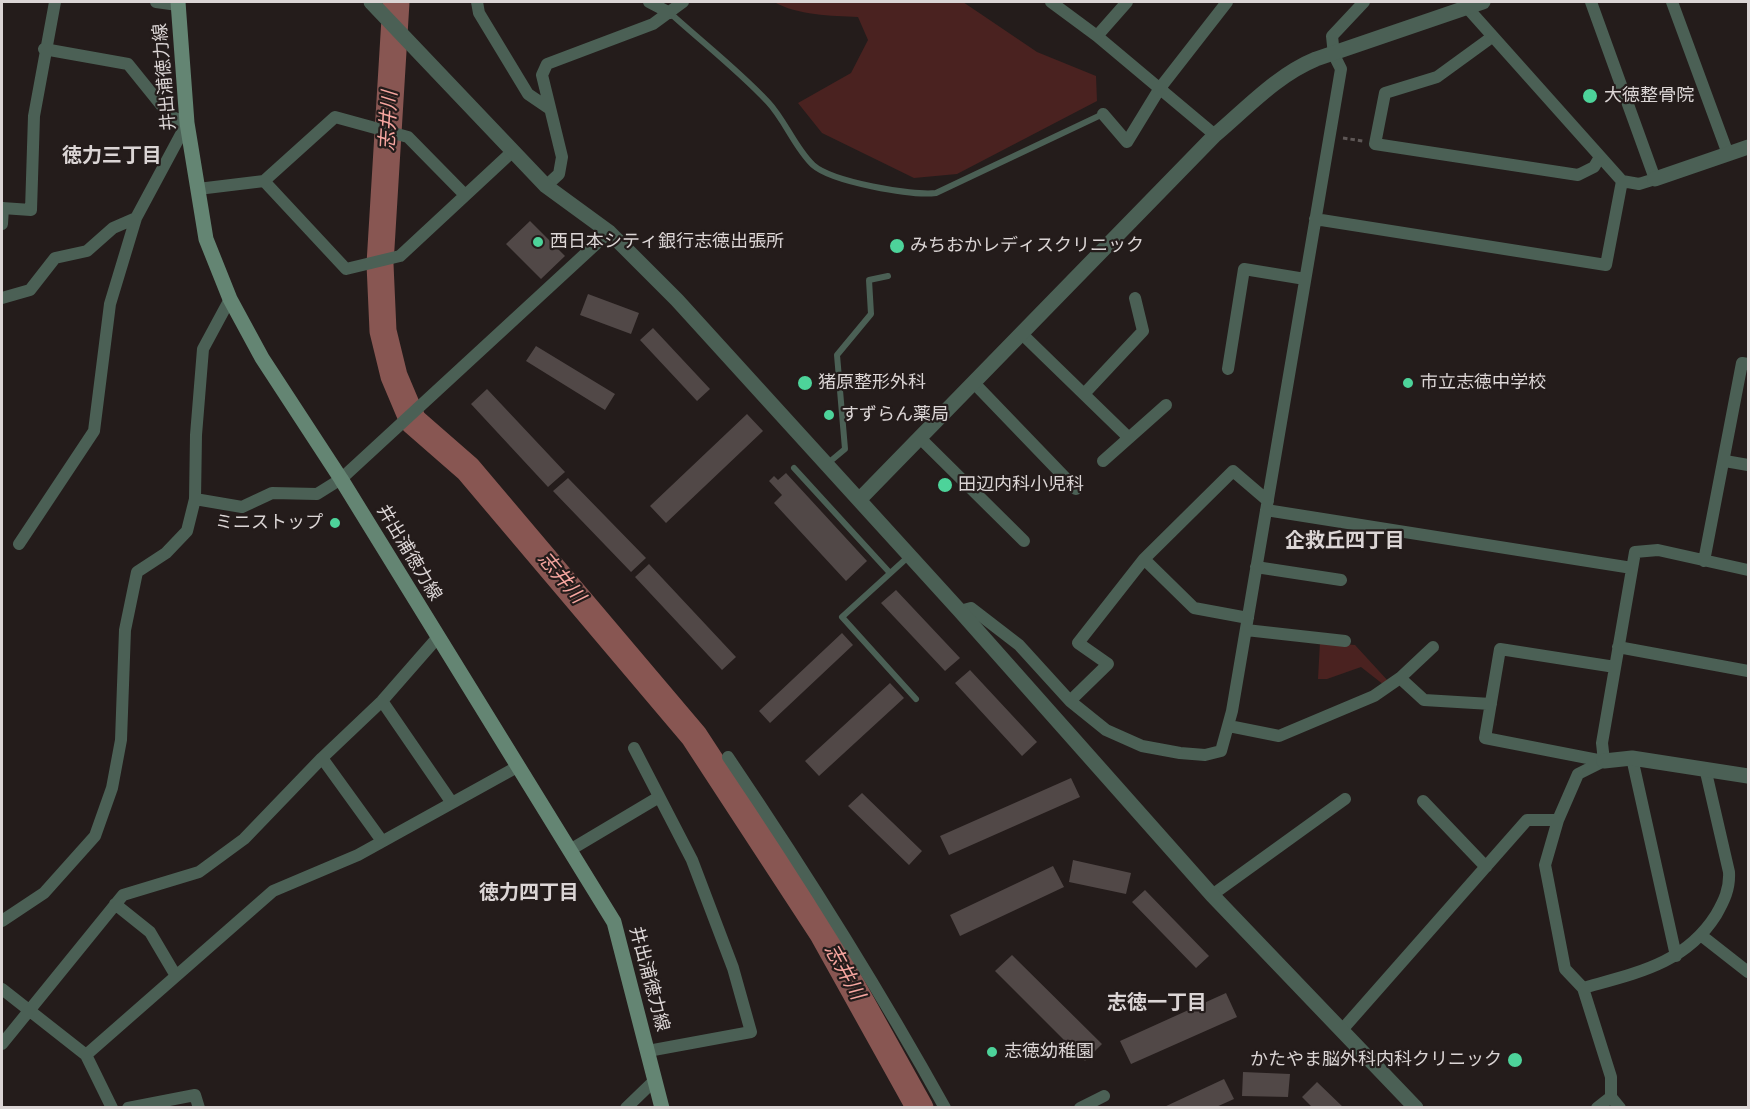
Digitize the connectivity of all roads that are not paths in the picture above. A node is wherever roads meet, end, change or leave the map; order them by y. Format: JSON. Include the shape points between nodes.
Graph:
{"nodes":[{"id":1,"x":55,"y":2,"type":"edge"},
{"id":2,"x":156,"y":2,"type":"edge"},
{"id":3,"x":371,"y":2,"type":"edge"},
{"id":4,"x":477,"y":2,"type":"edge"},
{"id":5,"x":649,"y":2,"type":"edge"},
{"id":6,"x":683,"y":2,"type":"edge"},
{"id":7,"x":1052,"y":2,"type":"edge"},
{"id":8,"x":1127,"y":2,"type":"edge"},
{"id":9,"x":1227,"y":2,"type":"edge"},
{"id":10,"x":1364,"y":2,"type":"edge"},
{"id":11,"x":1483,"y":2,"type":"edge"},
{"id":12,"x":1591,"y":2,"type":"edge"},
{"id":13,"x":1672,"y":2,"type":"edge"},
{"id":14,"x":178,"y":3,"type":"edge"},
{"id":15,"x":1464,"y":5,"type":"edge"},
{"id":16,"x":670,"y":13,"type":"junction"},
{"id":17,"x":1097,"y":36,"type":"junction"},
{"id":18,"x":1491,"y":37,"type":"junction"},
{"id":19,"x":45,"y":50,"type":"junction"},
{"id":20,"x":1334,"y":55,"type":"junction"},
{"id":21,"x":1160,"y":88,"type":"junction"},
{"id":22,"x":550,"y":110,"type":"junction"},
{"id":23,"x":1103,"y":114,"type":"joint"},
{"id":24,"x":187,"y":123,"type":"junction"},
{"id":25,"x":1215,"y":135,"type":"junction"},
{"id":26,"x":1749,"y":147,"type":"edge"},
{"id":27,"x":513,"y":151,"type":"junction"},
{"id":28,"x":1728,"y":154,"type":"junction"},
{"id":29,"x":1600,"y":157,"type":"junction"},
{"id":30,"x":1655,"y":179,"type":"junction"},
{"id":31,"x":264,"y":180,"type":"junction"},
{"id":32,"x":1622,"y":181,"type":"junction"},
{"id":33,"x":546,"y":186,"type":"junction"},
{"id":34,"x":198,"y":189,"type":"junction"},
{"id":35,"x":465,"y":195,"type":"junction"},
{"id":36,"x":2,"y":208,"type":"edge"},
{"id":37,"x":136,"y":218,"type":"junction"},
{"id":38,"x":1315,"y":219,"type":"junction"},
{"id":39,"x":2,"y":224,"type":"edge"},
{"id":40,"x":609,"y":232,"type":"junction"},
{"id":41,"x":888,"y":276,"type":"dead end"},
{"id":42,"x":1305,"y":279,"type":"junction"},
{"id":43,"x":2,"y":298,"type":"edge"},
{"id":44,"x":230,"y":298,"type":"junction"},
{"id":45,"x":1135,"y":298,"type":"dead end"},
{"id":46,"x":1022,"y":334,"type":"junction"},
{"id":47,"x":1749,"y":364,"type":"edge"},
{"id":48,"x":1228,"y":369,"type":"dead end"},
{"id":49,"x":974,"y":383,"type":"junction"},
{"id":50,"x":1084,"y":394,"type":"junction"},
{"id":51,"x":1166,"y":405,"type":"dead end"},
{"id":52,"x":920,"y":438,"type":"junction"},
{"id":53,"x":1129,"y":438,"type":"junction"},
{"id":54,"x":1103,"y":461,"type":"dead end"},
{"id":55,"x":1725,"y":461,"type":"junction"},
{"id":56,"x":827,"y":465,"type":"junction"},
{"id":57,"x":1749,"y":465,"type":"edge"},
{"id":58,"x":794,"y":468,"type":"dead end"},
{"id":59,"x":341,"y":479,"type":"junction"},
{"id":60,"x":1076,"y":489,"type":"dead end"},
{"id":61,"x":195,"y":499,"type":"junction"},
{"id":62,"x":860,"y":500,"type":"junction"},
{"id":63,"x":1267,"y":505,"type":"junction"},
{"id":64,"x":1024,"y":542,"type":"dead end"},
{"id":65,"x":19,"y":544,"type":"dead end"},
{"id":66,"x":908,"y":557,"type":"junction"},
{"id":67,"x":1144,"y":559,"type":"junction"},
{"id":68,"x":1704,"y":561,"type":"junction"},
{"id":69,"x":1256,"y":567,"type":"junction"},
{"id":70,"x":1632,"y":568,"type":"junction"},
{"id":71,"x":1749,"y":570,"type":"edge"},
{"id":72,"x":890,"y":573,"type":"junction"},
{"id":73,"x":1341,"y":580,"type":"dead end"},
{"id":74,"x":960,"y":611,"type":"junction"},
{"id":75,"x":1247,"y":624,"type":"junction"},
{"id":76,"x":438,"y":637,"type":"junction"},
{"id":77,"x":1345,"y":641,"type":"dead end"},
{"id":78,"x":1433,"y":647,"type":"dead end"},
{"id":79,"x":1618,"y":648,"type":"junction"},
{"id":80,"x":1615,"y":667,"type":"junction"},
{"id":81,"x":1749,"y":671,"type":"edge"},
{"id":82,"x":1400,"y":678,"type":"junction"},
{"id":83,"x":916,"y":699,"type":"dead end"},
{"id":84,"x":382,"y":701,"type":"junction"},
{"id":85,"x":1070,"y":701,"type":"junction"},
{"id":86,"x":1491,"y":704,"type":"junction"},
{"id":87,"x":1229,"y":726,"type":"junction"},
{"id":88,"x":634,"y":748,"type":"dead end"},
{"id":89,"x":728,"y":757,"type":"dead end"},
{"id":90,"x":322,"y":758,"type":"junction"},
{"id":91,"x":1632,"y":758,"type":"junction"},
{"id":92,"x":1604,"y":761,"type":"junction"},
{"id":93,"x":517,"y":767,"type":"junction"},
{"id":94,"x":1705,"y":768,"type":"junction"},
{"id":95,"x":1749,"y":776,"type":"edge"},
{"id":96,"x":659,"y":798,"type":"junction"},
{"id":97,"x":1345,"y":799,"type":"dead end"},
{"id":98,"x":1423,"y":801,"type":"dead end"},
{"id":99,"x":452,"y":803,"type":"junction"},
{"id":100,"x":1558,"y":820,"type":"junction"},
{"id":101,"x":382,"y":841,"type":"junction"},
{"id":102,"x":570,"y":850,"type":"junction"},
{"id":103,"x":1486,"y":867,"type":"junction"},
{"id":104,"x":1212,"y":895,"type":"junction"},
{"id":105,"x":116,"y":904,"type":"junction"},
{"id":106,"x":2,"y":921,"type":"edge"},
{"id":107,"x":1702,"y":936,"type":"junction"},
{"id":108,"x":1676,"y":956,"type":"junction"},
{"id":109,"x":1749,"y":972,"type":"edge"},
{"id":110,"x":176,"y":976,"type":"junction"},
{"id":111,"x":1583,"y":988,"type":"junction"},
{"id":112,"x":2,"y":989,"type":"edge"},
{"id":113,"x":30,"y":1013,"type":"junction"},
{"id":114,"x":1341,"y":1031,"type":"junction"},
{"id":115,"x":2,"y":1044,"type":"edge"},
{"id":116,"x":648,"y":1051,"type":"junction"},
{"id":117,"x":86,"y":1055,"type":"junction"},
{"id":118,"x":655,"y":1080,"type":"junction"},
{"id":119,"x":1104,"y":1096,"type":"dead end"},
{"id":120,"x":1611,"y":1097,"type":"junction"},
{"id":121,"x":112,"y":1107,"type":"edge"},
{"id":122,"x":128,"y":1107,"type":"edge"},
{"id":123,"x":199,"y":1107,"type":"edge"},
{"id":124,"x":626,"y":1107,"type":"edge"},
{"id":125,"x":662,"y":1107,"type":"edge"},
{"id":126,"x":945,"y":1107,"type":"edge"},
{"id":127,"x":1080,"y":1107,"type":"edge"},
{"id":128,"x":1416,"y":1107,"type":"edge"},
{"id":129,"x":1597,"y":1107,"type":"edge"},
{"id":130,"x":1620,"y":1107,"type":"edge"}],
"edges":[{"from":1,"to":19,"type":"street"},
{"from":2,"to":14,"type":"street"},
{"from":3,"to":27,"type":"street"},
{"from":4,"to":22,"type":"street","via":[[479,13],[528,94]]},
{"from":5,"to":16,"type":"street"},
{"from":6,"to":16,"type":"street"},
{"from":7,"to":17,"type":"street"},
{"from":8,"to":17,"type":"street"},
{"from":9,"to":21,"type":"street"},
{"from":10,"to":20,"type":"street","via":[[1332,36]]},
{"from":11,"to":15,"type":"street"},
{"from":12,"to":30,"type":"street"},
{"from":13,"to":28,"type":"street"},
{"from":14,"to":24,"type":"main road","name":"井出浦徳力線"},
{"from":15,"to":18,"type":"street"},
{"from":15,"to":20,"type":"street"},
{"from":16,"to":22,"type":"street","via":[[653,24],[547,64],[542,75]]},
{"from":16,"to":23,"type":"lane","via":[[770,103],[813,165],[831,175],[870,185],[920,195],[936,193]]},
{"from":17,"to":21,"type":"street"},
{"from":18,"to":29,"type":"street"},
{"from":18,"to":29,"type":"street","via":[[1437,76],[1385,93],[1375,144],[1578,175],[1594,167]]},
{"from":19,"to":24,"type":"street","via":[[128,64],[170,116]]},
{"from":19,"to":36,"type":"street","via":[[34,116],[31,210]]},
{"from":20,"to":25,"type":"street","via":[[1296,68]]},
{"from":20,"to":38,"type":"street","via":[[1341,69]]},
{"from":21,"to":23,"type":"street","via":[[1127,142]]},
{"from":21,"to":25,"type":"street"},
{"from":22,"to":33,"type":"street","via":[[562,157],[559,174]]},
{"from":24,"to":34,"type":"main road","name":"井出浦徳力線"},
{"from":24,"to":37,"type":"street"},
{"from":25,"to":46,"type":"street"},
{"from":26,"to":28,"type":"street"},
{"from":27,"to":33,"type":"street"},
{"from":27,"to":35,"type":"street"},
{"from":28,"to":30,"type":"street"},
{"from":29,"to":32,"type":"street"},
{"from":30,"to":32,"type":"street","via":[[1639,184]]},
{"from":31,"to":34,"type":"street"},
{"from":31,"to":35,"type":"street","via":[[335,117],[408,136]]},
{"from":31,"to":35,"type":"street","via":[[346,268],[399,255]]},
{"from":32,"to":38,"type":"street","via":[[1606,265]]},
{"from":33,"to":40,"type":"street"},
{"from":34,"to":44,"type":"main road","name":"井出浦徳力線","via":[[206,239]]},
{"from":36,"to":39,"type":"street"},
{"from":37,"to":43,"type":"street","via":[[113,228],[87,251],[55,258],[30,290]]},
{"from":37,"to":65,"type":"street","via":[[110,304],[94,431]]},
{"from":38,"to":42,"type":"street"},
{"from":40,"to":56,"type":"street","via":[[677,300]]},
{"from":40,"to":59,"type":"street"},
{"from":41,"to":56,"type":"lane","via":[[869,280],[871,314],[837,355],[845,448]]},
{"from":42,"to":48,"type":"street","via":[[1244,269]]},
{"from":42,"to":63,"type":"street"},
{"from":44,"to":59,"type":"main road","name":"井出浦徳力線","via":[[262,358]]},
{"from":44,"to":61,"type":"street","via":[[202,350]]},
{"from":45,"to":50,"type":"street","via":[[1143,331]]},
{"from":46,"to":49,"type":"street"},
{"from":46,"to":50,"type":"street"},
{"from":47,"to":55,"type":"street","via":[[1742,363]]},
{"from":49,"to":52,"type":"street"},
{"from":49,"to":60,"type":"street"},
{"from":50,"to":53,"type":"street"},
{"from":51,"to":53,"type":"street"},
{"from":52,"to":62,"type":"street"},
{"from":52,"to":64,"type":"street"},
{"from":53,"to":54,"type":"street"},
{"from":55,"to":57,"type":"street"},
{"from":55,"to":68,"type":"street"},
{"from":56,"to":62,"type":"street"},
{"from":58,"to":72,"type":"lane"},
{"from":59,"to":61,"type":"street","via":[[317,494],[272,493],[242,507]]},
{"from":59,"to":76,"type":"main road","name":"井出浦徳力線"},
{"from":61,"to":106,"type":"street","via":[[187,531],[166,553],[137,572],[125,630],[121,740],[112,788],[95,836],[44,893]]},
{"from":62,"to":66,"type":"street"},
{"from":63,"to":67,"type":"street","via":[[1233,471]]},
{"from":63,"to":69,"type":"street"},
{"from":63,"to":70,"type":"street"},
{"from":66,"to":72,"type":"lane"},
{"from":66,"to":74,"type":"street"},
{"from":67,"to":75,"type":"street","via":[[1194,608]]},
{"from":67,"to":85,"type":"street","via":[[1078,643],[1108,664]]},
{"from":68,"to":70,"type":"street","via":[[1658,550],[1640,550],[1635,552]]},
{"from":68,"to":71,"type":"street"},
{"from":69,"to":73,"type":"street"},
{"from":69,"to":75,"type":"street"},
{"from":70,"to":79,"type":"street"},
{"from":72,"to":83,"type":"lane","via":[[842,617]]},
{"from":74,"to":85,"type":"street","via":[[972,608],[1019,645]]},
{"from":74,"to":104,"type":"street"},
{"from":75,"to":77,"type":"street"},
{"from":75,"to":87,"type":"street"},
{"from":76,"to":84,"type":"street"},
{"from":76,"to":93,"type":"main road","name":"井出浦徳力線"},
{"from":78,"to":82,"type":"street"},
{"from":79,"to":80,"type":"street"},
{"from":79,"to":81,"type":"street"},
{"from":80,"to":86,"type":"street","via":[[1500,649]]},
{"from":80,"to":92,"type":"street","via":[[1602,743]]},
{"from":82,"to":86,"type":"street","via":[[1424,700]]},
{"from":82,"to":87,"type":"street","via":[[1374,696],[1279,736]]},
{"from":84,"to":90,"type":"street"},
{"from":84,"to":99,"type":"street"},
{"from":85,"to":87,"type":"street","via":[[1106,730],[1142,746],[1180,753],[1221,752]]},
{"from":86,"to":92,"type":"street","via":[[1485,738]]},
{"from":88,"to":96,"type":"street"},
{"from":89,"to":126,"type":"street","via":[[802,867]]},
{"from":90,"to":101,"type":"street"},
{"from":90,"to":105,"type":"street","via":[[244,839],[199,872],[123,895]]},
{"from":91,"to":92,"type":"street"},
{"from":91,"to":94,"type":"street"},
{"from":91,"to":108,"type":"street"},
{"from":92,"to":100,"type":"street","via":[[1578,774]]},
{"from":93,"to":99,"type":"street"},
{"from":93,"to":102,"type":"main road","name":"井出浦徳力線"},
{"from":94,"to":95,"type":"street"},
{"from":94,"to":107,"type":"street","via":[[1730,881],[1722,906]]},
{"from":96,"to":102,"type":"street"},
{"from":96,"to":116,"type":"street","via":[[692,860],[733,968],[752,1032]]},
{"from":97,"to":104,"type":"street"},
{"from":98,"to":103,"type":"street"},
{"from":99,"to":101,"type":"street"},
{"from":100,"to":103,"type":"street","via":[[1527,820]]},
{"from":100,"to":111,"type":"street","via":[[1545,865],[1565,969]]},
{"from":101,"to":110,"type":"street","via":[[273,891]]},
{"from":102,"to":116,"type":"main road","name":"井出浦徳力線","via":[[614,922]]},
{"from":103,"to":114,"type":"street"},
{"from":104,"to":114,"type":"street"},
{"from":105,"to":110,"type":"street","via":[[150,932]]},
{"from":105,"to":113,"type":"street"},
{"from":107,"to":108,"type":"street"},
{"from":107,"to":109,"type":"street"},
{"from":108,"to":111,"type":"street","via":[[1640,972]]},
{"from":110,"to":117,"type":"street"},
{"from":111,"to":120,"type":"street","via":[[1611,1077]]},
{"from":112,"to":113,"type":"street"},
{"from":113,"to":115,"type":"street"},
{"from":113,"to":117,"type":"street"},
{"from":114,"to":128,"type":"street"},
{"from":116,"to":118,"type":"main road","name":"井出浦徳力線"},
{"from":117,"to":121,"type":"street"},
{"from":118,"to":124,"type":"street"},
{"from":118,"to":125,"type":"main road","name":"井出浦徳力線"},
{"from":119,"to":127,"type":"street"},
{"from":120,"to":129,"type":"street"},
{"from":120,"to":130,"type":"street"},
{"from":122,"to":123,"type":"street","via":[[195,1095]]}]}
